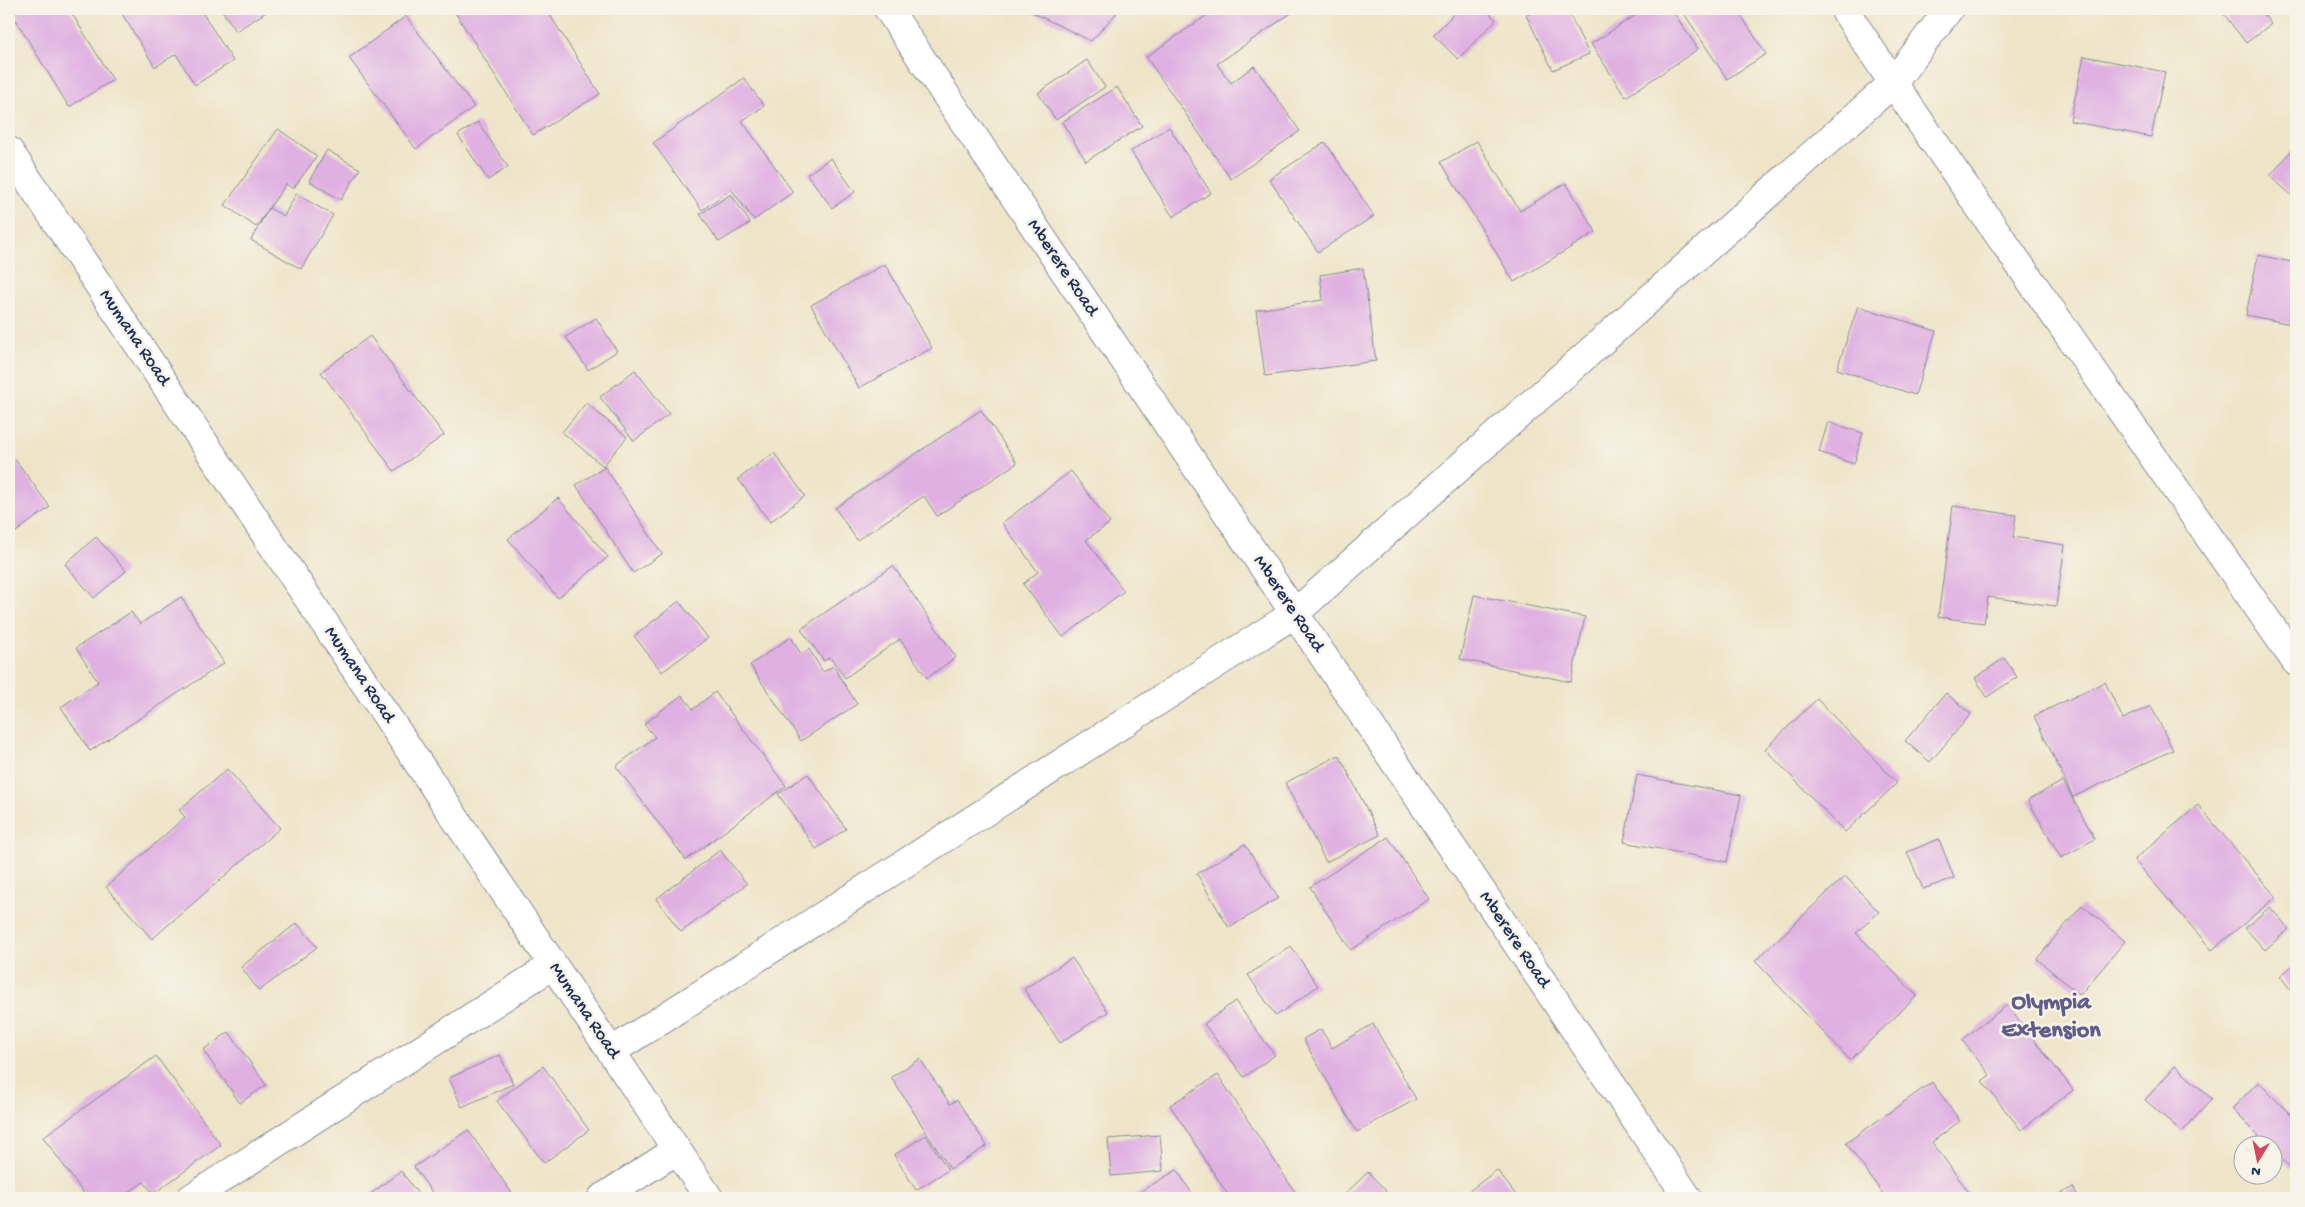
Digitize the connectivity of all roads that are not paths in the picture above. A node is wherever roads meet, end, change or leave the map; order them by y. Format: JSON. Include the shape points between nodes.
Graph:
{"nodes":[{"id":1,"x":888,"y":9,"type":"edge"},
{"id":2,"x":1844,"y":9,"type":"edge"},
{"id":3,"x":1949,"y":9,"type":"edge"},
{"id":4,"x":1893,"y":83,"type":"junction"},
{"id":5,"x":9,"y":151,"type":"edge"},
{"id":6,"x":1294,"y":614,"type":"junction"},
{"id":7,"x":2296,"y":662,"type":"edge"},
{"id":8,"x":553,"y":966,"type":"junction"},
{"id":9,"x":612,"y":1051,"type":"junction"},
{"id":10,"x":676,"y":1150,"type":"junction"},
{"id":11,"x":191,"y":1198,"type":"edge"},
{"id":12,"x":602,"y":1198,"type":"edge"},
{"id":13,"x":709,"y":1198,"type":"edge"},
{"id":14,"x":1688,"y":1198,"type":"edge"}],
"edges":[{"from":1,"to":6,"type":"street","name":"Mberere Road"},
{"from":2,"to":4,"type":"street"},
{"from":3,"to":4,"type":"street"},
{"from":4,"to":6,"type":"street"},
{"from":4,"to":7,"type":"street"},
{"from":5,"to":8,"type":"street","name":"Mumana Road"},
{"from":6,"to":9,"type":"street"},
{"from":6,"to":14,"type":"street","name":"Mberere Road"},
{"from":8,"to":9,"type":"street","name":"Mumana Road"},
{"from":8,"to":11,"type":"street"},
{"from":9,"to":10,"type":"street","name":"Mumana Road"},
{"from":10,"to":12,"type":"street"},
{"from":10,"to":13,"type":"street","name":"Mumana Road"}]}
